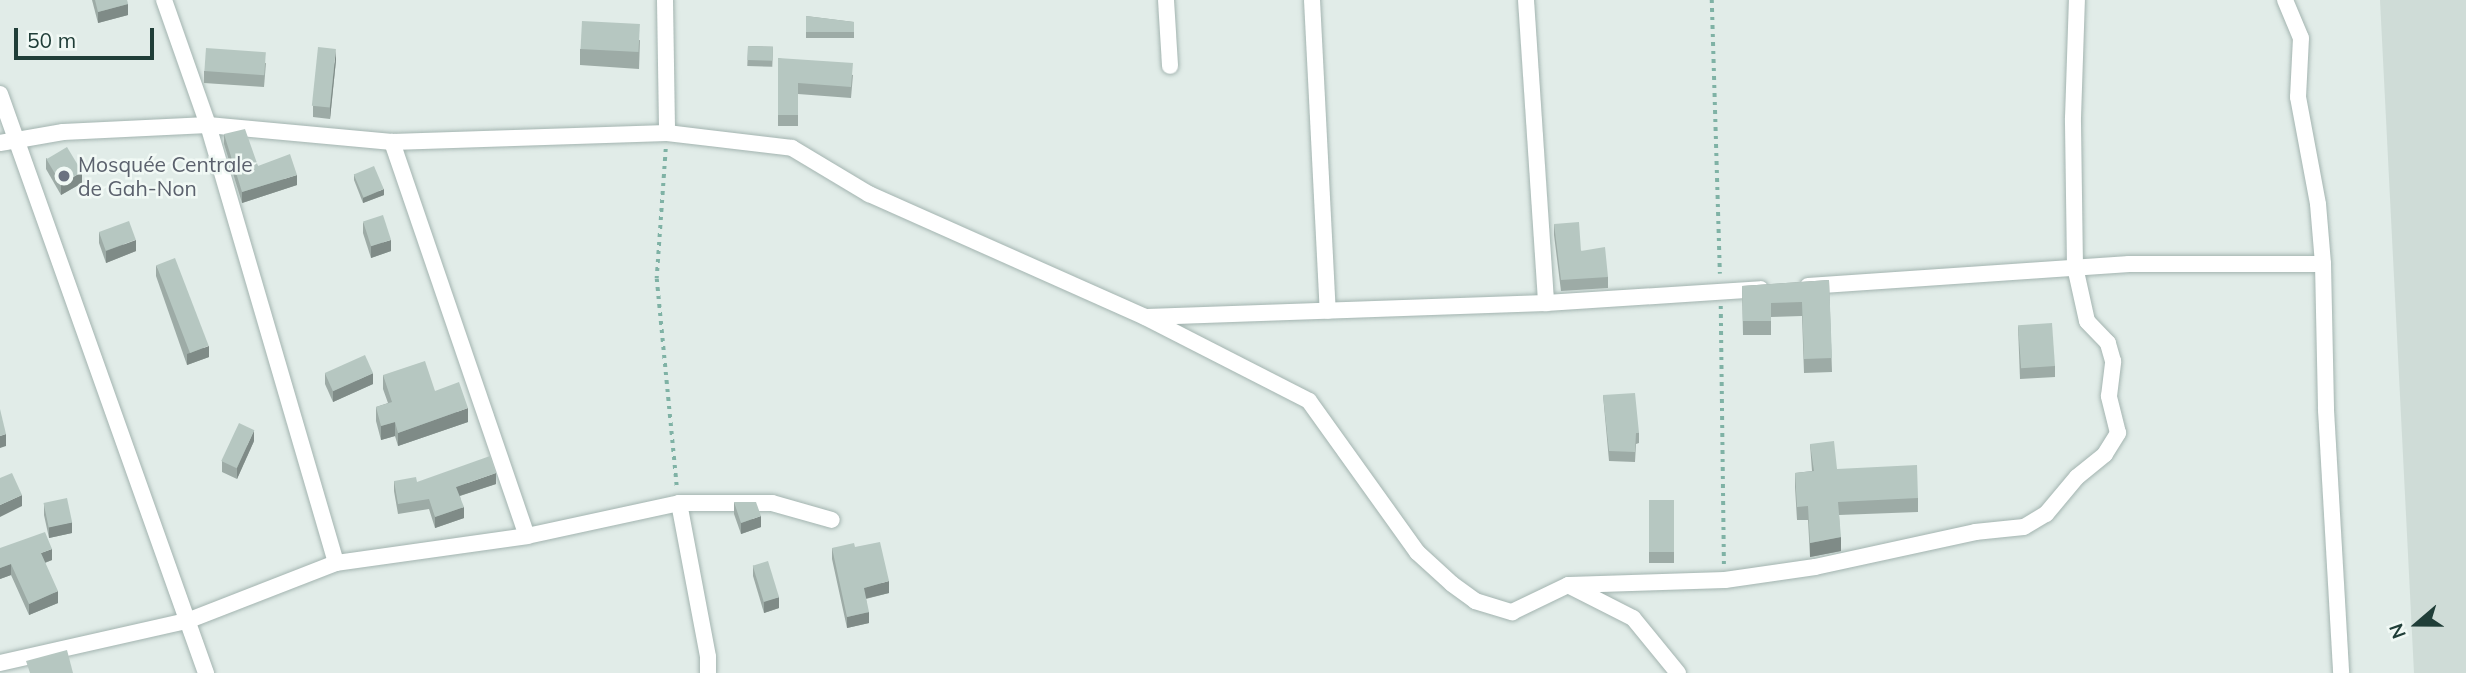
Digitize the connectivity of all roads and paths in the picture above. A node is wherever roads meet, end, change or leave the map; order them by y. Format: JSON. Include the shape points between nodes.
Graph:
{"nodes":[{"id":1,"x":164,"y":0,"type":"edge"},
{"id":2,"x":665,"y":0,"type":"edge"},
{"id":3,"x":1166,"y":0,"type":"edge"},
{"id":4,"x":1312,"y":0,"type":"edge"},
{"id":5,"x":1526,"y":0,"type":"edge"},
{"id":6,"x":2077,"y":0,"type":"edge"},
{"id":7,"x":2285,"y":0,"type":"edge"},
{"id":8,"x":1170,"y":66,"type":"dead end"},
{"id":9,"x":0,"y":94,"type":"edge"},
{"id":10,"x":208,"y":125,"type":"junction"},
{"id":11,"x":667,"y":132,"type":"junction"},
{"id":12,"x":8,"y":141,"type":"edge"},
{"id":13,"x":392,"y":142,"type":"junction"},
{"id":14,"x":2323,"y":264,"type":"junction"},
{"id":15,"x":2076,"y":267,"type":"junction"},
{"id":16,"x":1546,"y":303,"type":"junction"},
{"id":17,"x":1328,"y":311,"type":"junction"},
{"id":18,"x":1145,"y":317,"type":"junction"},
{"id":19,"x":679,"y":503,"type":"junction"},
{"id":20,"x":832,"y":520,"type":"dead end"},
{"id":21,"x":527,"y":536,"type":"junction"},
{"id":22,"x":336,"y":563,"type":"junction"},
{"id":23,"x":1568,"y":585,"type":"junction"},
{"id":24,"x":187,"y":621,"type":"junction"},
{"id":25,"x":0,"y":663,"type":"edge"},
{"id":26,"x":206,"y":673,"type":"edge"},
{"id":27,"x":708,"y":673,"type":"edge"},
{"id":28,"x":1678,"y":673,"type":"edge"},
{"id":29,"x":2341,"y":673,"type":"edge"}],
"edges":[{"from":1,"to":10,"type":"street"},
{"from":2,"to":11,"type":"street"},
{"from":3,"to":8,"type":"street"},
{"from":4,"to":17,"type":"street"},
{"from":5,"to":16,"type":"street"},
{"from":6,"to":15,"type":"street","via":[[2073,118]]},
{"from":7,"to":14,"type":"street","via":[[2301,38],[2298,97],[2318,204]]},
{"from":9,"to":12,"type":"street"},
{"from":10,"to":12,"type":"street","via":[[63,132]]},
{"from":10,"to":13,"type":"street"},
{"from":10,"to":22,"type":"street"},
{"from":11,"to":13,"type":"street"},
{"from":11,"to":18,"type":"street","via":[[792,148],[869,194]]},
{"from":11,"to":19,"type":"path","via":[[657,279]]},
{"from":12,"to":24,"type":"street"},
{"from":13,"to":21,"type":"street"},
{"from":14,"to":15,"type":"street"},
{"from":14,"to":29,"type":"street"},
{"from":15,"to":16,"type":"street"},
{"from":15,"to":23,"type":"street","via":[[2087,321],[2108,342],[2113,361],[2109,396],[2118,433],[2105,454],[2077,477],[2046,514],[2024,527],[1815,567],[1725,580]]},
{"from":16,"to":17,"type":"street"},
{"from":17,"to":18,"type":"street"},
{"from":18,"to":23,"type":"street","via":[[1309,401],[1417,552],[1475,601],[1512,612]]},
{"from":19,"to":20,"type":"street","via":[[772,503]]},
{"from":19,"to":21,"type":"street"},
{"from":19,"to":27,"type":"street"},
{"from":21,"to":22,"type":"street"},
{"from":22,"to":24,"type":"street"},
{"from":23,"to":28,"type":"street","via":[[1633,618]]},
{"from":24,"to":25,"type":"street"},
{"from":24,"to":26,"type":"street"}]}
